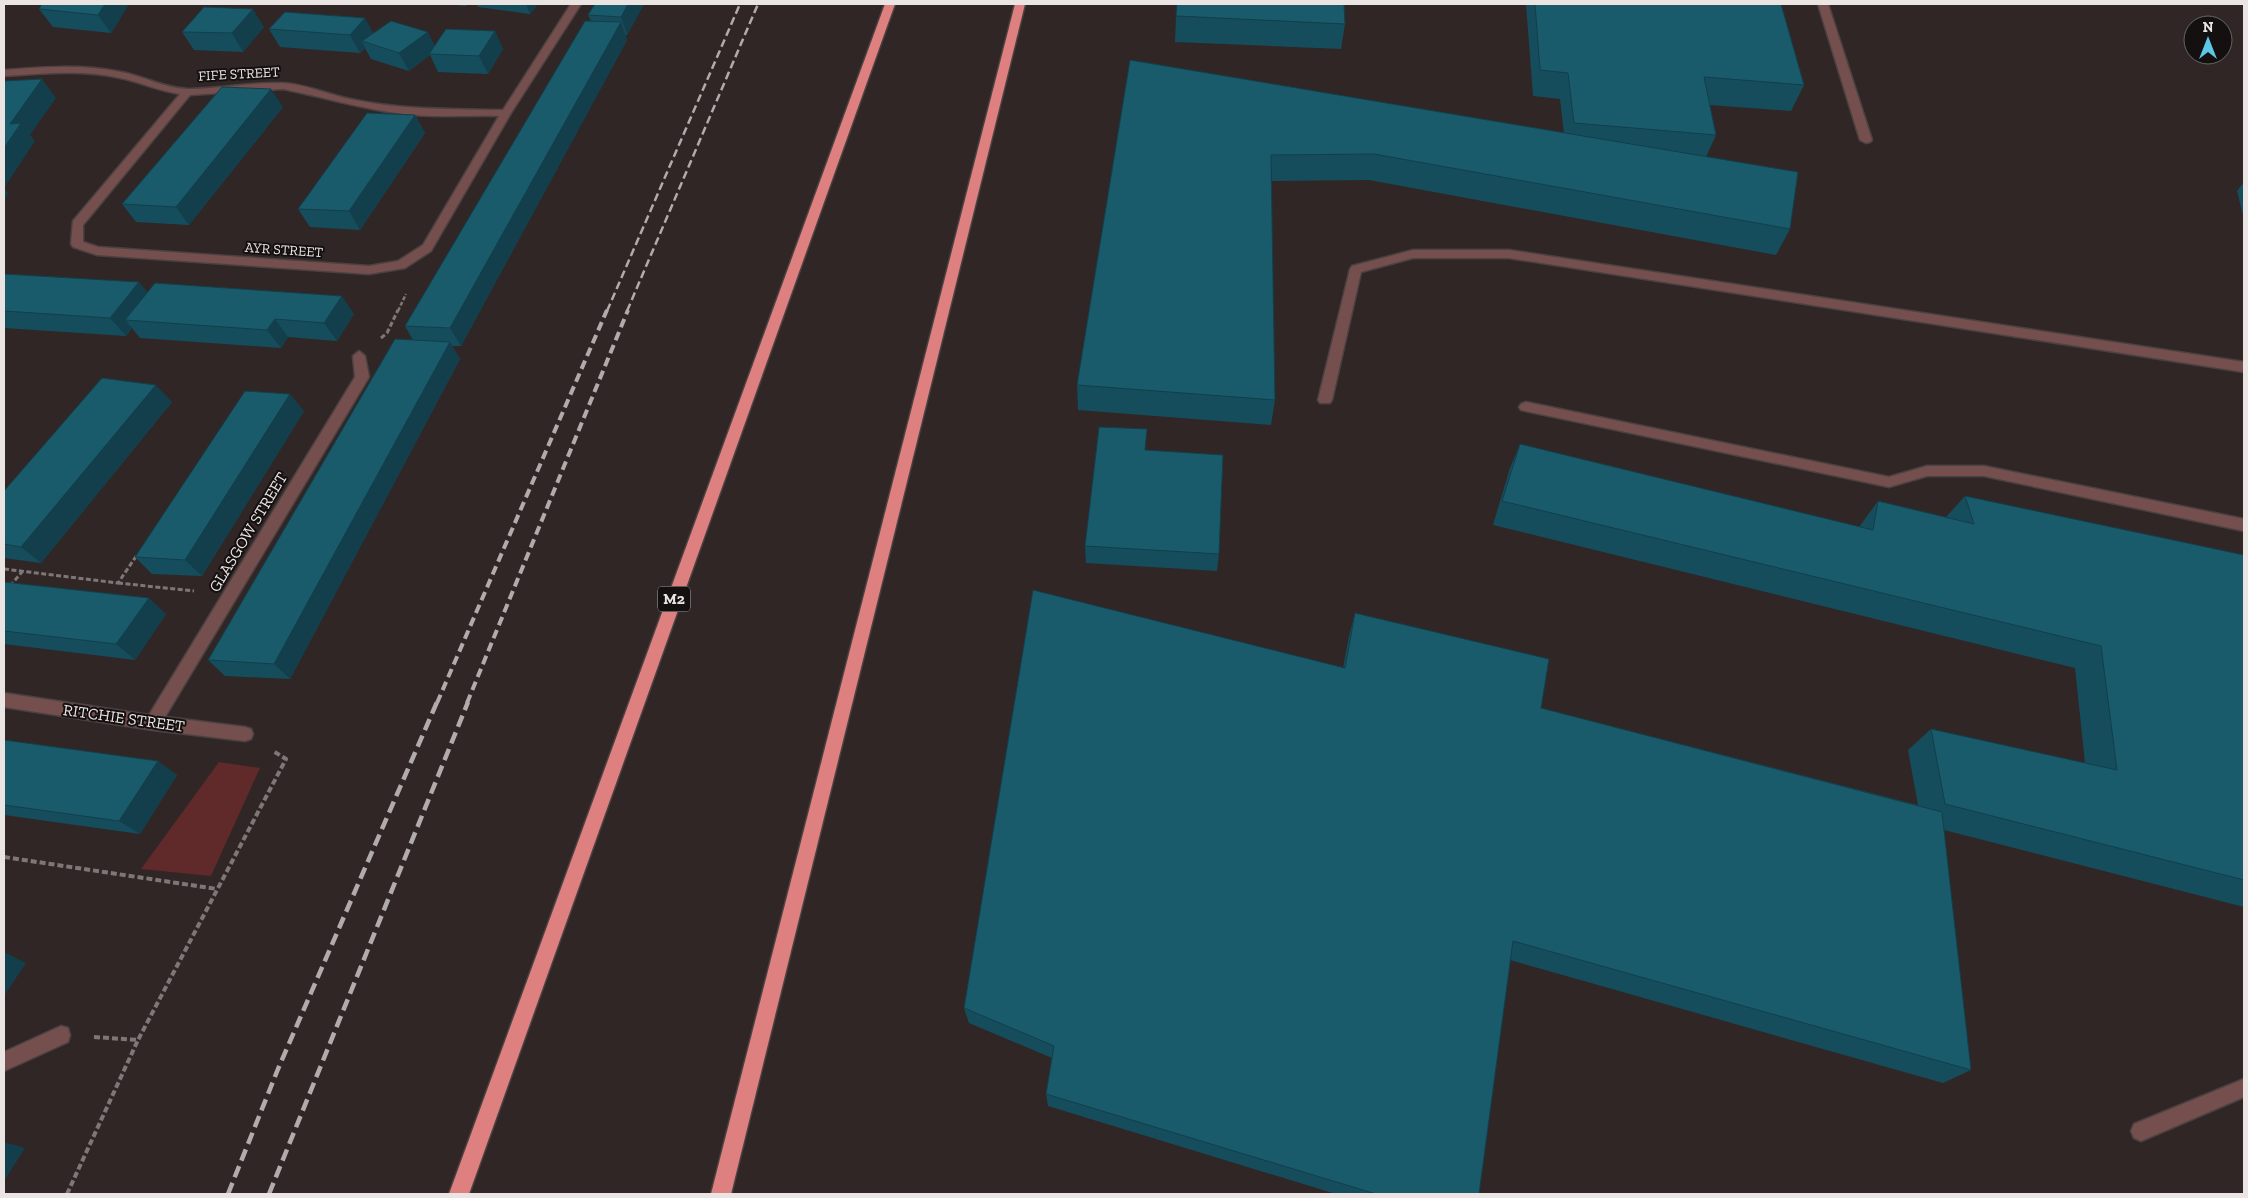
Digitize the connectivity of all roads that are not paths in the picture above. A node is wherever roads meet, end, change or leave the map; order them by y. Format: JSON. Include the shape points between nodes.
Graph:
{"nodes":[{"id":1,"x":576,"y":4,"type":"edge"},
{"id":2,"x":890,"y":4,"type":"edge"},
{"id":3,"x":1020,"y":4,"type":"edge"},
{"id":4,"x":1823,"y":4,"type":"edge"},
{"id":5,"x":4,"y":73,"type":"edge"},
{"id":6,"x":187,"y":92,"type":"junction"},
{"id":7,"x":506,"y":113,"type":"junction"},
{"id":8,"x":1866,"y":140,"type":"dead end"},
{"id":9,"x":359,"y":356,"type":"road end"},
{"id":10,"x":2244,"y":368,"type":"edge"},
{"id":11,"x":1325,"y":400,"type":"dead end"},
{"id":12,"x":1526,"y":407,"type":"dead end"},
{"id":13,"x":2244,"y":525,"type":"edge"},
{"id":14,"x":4,"y":700,"type":"edge"},
{"id":15,"x":153,"y":723,"type":"junction"},
{"id":16,"x":245,"y":734,"type":"road end"},
{"id":17,"x":61,"y":1035,"type":"road end"},
{"id":18,"x":4,"y":1062,"type":"edge"},
{"id":19,"x":2244,"y":1088,"type":"edge"},
{"id":20,"x":2141,"y":1131,"type":"dead end"},
{"id":21,"x":459,"y":1194,"type":"edge"},
{"id":22,"x":721,"y":1194,"type":"edge"}],
"edges":[{"from":1,"to":7,"type":"street","name":"AYR STREET"},
{"from":2,"to":21,"type":"highway","number":"M2"},
{"from":3,"to":22,"type":"highway"},
{"from":4,"to":8,"type":"street"},
{"from":5,"to":6,"type":"street","name":"FIFE STREET","via":[[89,70]]},
{"from":6,"to":7,"type":"street","name":"FIFE STREET","via":[[284,86],[405,112]]},
{"from":6,"to":7,"type":"street","name":"AYR STREET","via":[[76,224],[77,244],[96,251],[370,270],[401,265],[427,248]]},
{"from":9,"to":15,"type":"street","name":"GLASGOW STREET","via":[[362,377]]},
{"from":10,"to":11,"type":"street","via":[[1509,254],[1413,254],[1356,269]]},
{"from":12,"to":13,"type":"street","via":[[1889,482],[1927,471],[1984,471]]},
{"from":14,"to":15,"type":"street","name":"RITCHIE STREET"},
{"from":15,"to":16,"type":"street","name":"RITCHIE STREET"},
{"from":17,"to":18,"type":"street"},
{"from":19,"to":20,"type":"street"}]}
